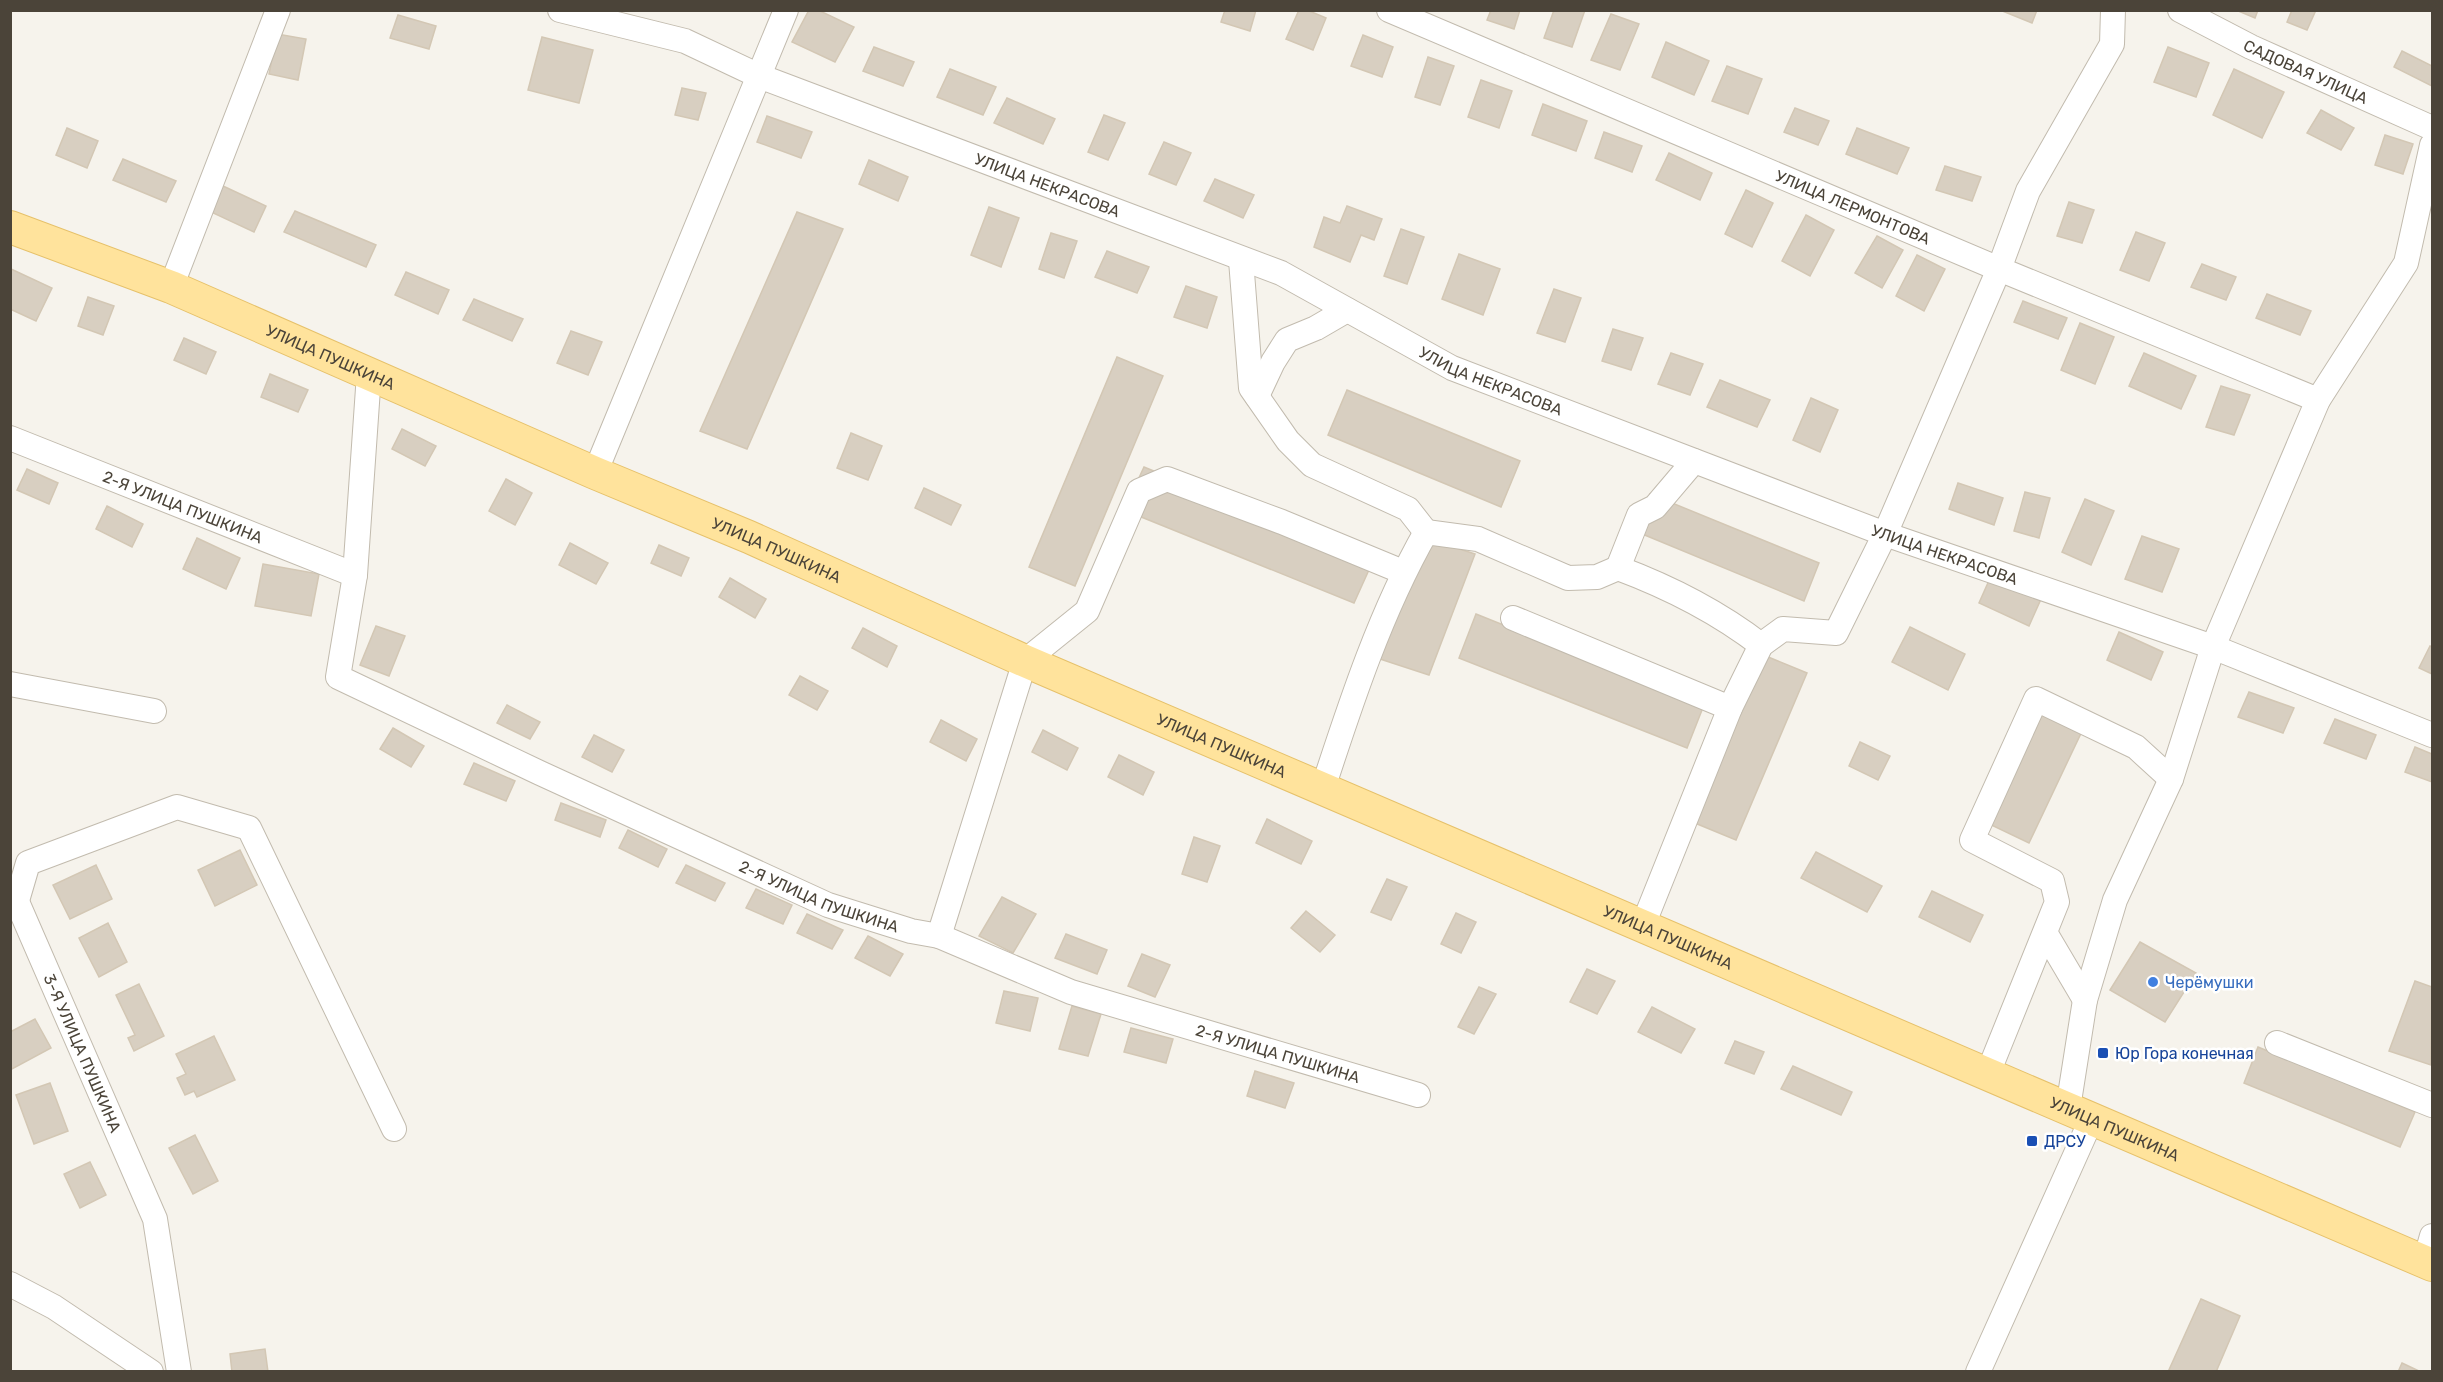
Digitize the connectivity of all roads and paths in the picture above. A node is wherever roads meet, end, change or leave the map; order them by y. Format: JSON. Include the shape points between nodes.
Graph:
{"nodes":[{"id":1,"x":278,"y":10,"type":"edge"},
{"id":2,"x":560,"y":10,"type":"edge"},
{"id":3,"x":786,"y":10,"type":"edge"},
{"id":4,"x":1389,"y":10,"type":"edge"},
{"id":5,"x":2113,"y":10,"type":"edge"},
{"id":6,"x":2180,"y":10,"type":"edge"},
{"id":7,"x":759,"y":76,"type":"junction"},
{"id":8,"x":2433,"y":128,"type":"edge"},
{"id":9,"x":2433,"y":145,"type":"edge"},
{"id":10,"x":10,"y":227,"type":"edge"},
{"id":11,"x":1241,"y":260,"type":"junction"},
{"id":12,"x":1999,"y":269,"type":"junction"},
{"id":13,"x":171,"y":287,"type":"junction"},
{"id":14,"x":1347,"y":310,"type":"junction"},
{"id":15,"x":369,"y":374,"type":"junction"},
{"id":16,"x":1257,"y":396,"type":"junction"},
{"id":17,"x":2318,"y":400,"type":"junction"},
{"id":18,"x":10,"y":438,"type":"edge"},
{"id":19,"x":1694,"y":461,"type":"junction"},
{"id":20,"x":595,"y":472,"type":"junction"},
{"id":21,"x":1426,"y":532,"type":"junction"},
{"id":22,"x":1885,"y":534,"type":"junction"},
{"id":23,"x":1617,"y":568,"type":"junction"},
{"id":24,"x":1403,"y":572,"type":"junction"},
{"id":25,"x":355,"y":575,"type":"junction"},
{"id":26,"x":1513,"y":618,"type":"dead end"},
{"id":27,"x":1761,"y":645,"type":"junction"},
{"id":28,"x":2213,"y":647,"type":"junction"},
{"id":29,"x":1025,"y":661,"type":"junction"},
{"id":30,"x":10,"y":684,"type":"edge"},
{"id":31,"x":1730,"y":708,"type":"junction"},
{"id":32,"x":154,"y":711,"type":"dead end"},
{"id":33,"x":2433,"y":735,"type":"edge"},
{"id":34,"x":2171,"y":779,"type":"junction"},
{"id":35,"x":1323,"y":788,"type":"junction"},
{"id":36,"x":12,"y":899,"type":"edge"},
{"id":37,"x":1644,"y":925,"type":"junction"},
{"id":38,"x":2046,"y":934,"type":"junction"},
{"id":39,"x":939,"y":936,"type":"junction"},
{"id":40,"x":2085,"y":1000,"type":"junction"},
{"id":41,"x":2277,"y":1043,"type":"dead end"},
{"id":42,"x":1988,"y":1073,"type":"junction"},
{"id":43,"x":1418,"y":1095,"type":"dead end"},
{"id":44,"x":2433,"y":1105,"type":"edge"},
{"id":45,"x":2080,"y":1113,"type":"junction"},
{"id":46,"x":394,"y":1129,"type":"dead end"},
{"id":47,"x":2430,"y":1254,"type":"edge"},
{"id":48,"x":10,"y":1284,"type":"edge"},
{"id":49,"x":151,"y":1371,"type":"edge"},
{"id":50,"x":179,"y":1371,"type":"edge"},
{"id":51,"x":1978,"y":1371,"type":"edge"}],
"edges":[{"from":1,"to":13,"type":"street"},
{"from":2,"to":7,"type":"street","name":"УЛИЦА НЕКРАСОВА","via":[[685,41]]},
{"from":3,"to":7,"type":"street"},
{"from":4,"to":12,"type":"street","name":"УЛИЦА ЛЕРМОНТОВА"},
{"from":5,"to":12,"type":"street","via":[[2112,44],[2028,191]]},
{"from":6,"to":8,"type":"street","name":"САДОВАЯ УЛИЦА","via":[[2251,47]]},
{"from":7,"to":11,"type":"street","name":"УЛИЦА НЕКРАСОВА"},
{"from":7,"to":20,"type":"street"},
{"from":9,"to":17,"type":"street","via":[[2406,263]]},
{"from":10,"to":13,"type":"main road","name":"УЛИЦА ПУШКИНА"},
{"from":11,"to":14,"type":"street","name":"УЛИЦА НЕКРАСОВА","via":[[1281,273]]},
{"from":11,"to":16,"type":"street","via":[[1251,388]]},
{"from":12,"to":17,"type":"street","name":"УЛИЦА ЛЕРМОНТОВА"},
{"from":12,"to":22,"type":"street"},
{"from":13,"to":15,"type":"main road","name":"УЛИЦА ПУШКИНА"},
{"from":14,"to":16,"type":"street","via":[[1287,340]]},
{"from":14,"to":19,"type":"street","name":"УЛИЦА НЕКРАСОВА","via":[[1452,368]]},
{"from":15,"to":20,"type":"main road","name":"УЛИЦА ПУШКИНА"},
{"from":15,"to":25,"type":"street","name":"2-Я УЛИЦА ПУШКИНА"},
{"from":16,"to":21,"type":"street","via":[[1288,441],[1312,465],[1408,509]]},
{"from":17,"to":28,"type":"street"},
{"from":18,"to":25,"type":"street","name":"2-Я УЛИЦА ПУШКИНА"},
{"from":19,"to":22,"type":"street","name":"УЛИЦА НЕКРАСОВА"},
{"from":19,"to":23,"type":"street","via":[[1655,507],[1640,515]]},
{"from":20,"to":29,"type":"main road","name":"УЛИЦА ПУШКИНА"},
{"from":21,"to":23,"type":"street","via":[[1478,539],[1568,578],[1597,577]]},
{"from":21,"to":24,"type":"street"},
{"from":22,"to":27,"type":"street","via":[[1836,633],[1783,629]]},
{"from":22,"to":28,"type":"street","name":"УЛИЦА НЕКРАСОВА"},
{"from":23,"to":27,"type":"street","via":[[1662,585],[1737,626]]},
{"from":24,"to":29,"type":"street","via":[[1167,479],[1139,491],[1087,611]]},
{"from":24,"to":35,"type":"street"},
{"from":25,"to":39,"type":"street","name":"2-Я УЛИЦА ПУШКИНА","via":[[338,677],[828,905]]},
{"from":26,"to":31,"type":"street"},
{"from":27,"to":31,"type":"street"},
{"from":28,"to":33,"type":"street","name":"УЛИЦА НЕКРАСОВА"},
{"from":28,"to":34,"type":"street"},
{"from":29,"to":35,"type":"main road","name":"УЛИЦА ПУШКИНА"},
{"from":29,"to":39,"type":"street"},
{"from":30,"to":32,"type":"street"},
{"from":31,"to":37,"type":"street"},
{"from":34,"to":38,"type":"street","via":[[2136,747],[2036,699],[1971,840],[2052,881],[2057,902]]},
{"from":34,"to":40,"type":"street","via":[[2115,900]]},
{"from":35,"to":37,"type":"main road","name":"УЛИЦА ПУШКИНА"},
{"from":36,"to":46,"type":"street","via":[[28,863],[177,807],[249,828]]},
{"from":36,"to":50,"type":"street","name":"3-Я УЛИЦА ПУШКИНА","via":[[155,1219]]},
{"from":37,"to":42,"type":"main road","name":"УЛИЦА ПУШКИНА"},
{"from":38,"to":40,"type":"street"},
{"from":38,"to":42,"type":"street"},
{"from":39,"to":43,"type":"street","name":"2-Я УЛИЦА ПУШКИНА","via":[[1071,992]]},
{"from":40,"to":45,"type":"street"},
{"from":41,"to":44,"type":"street"},
{"from":42,"to":45,"type":"main road","name":"УЛИЦА ПУШКИНА"},
{"from":45,"to":47,"type":"main road","name":"УЛИЦА ПУШКИНА"},
{"from":45,"to":51,"type":"street"},
{"from":48,"to":49,"type":"street","via":[[54,1307]]}]}
